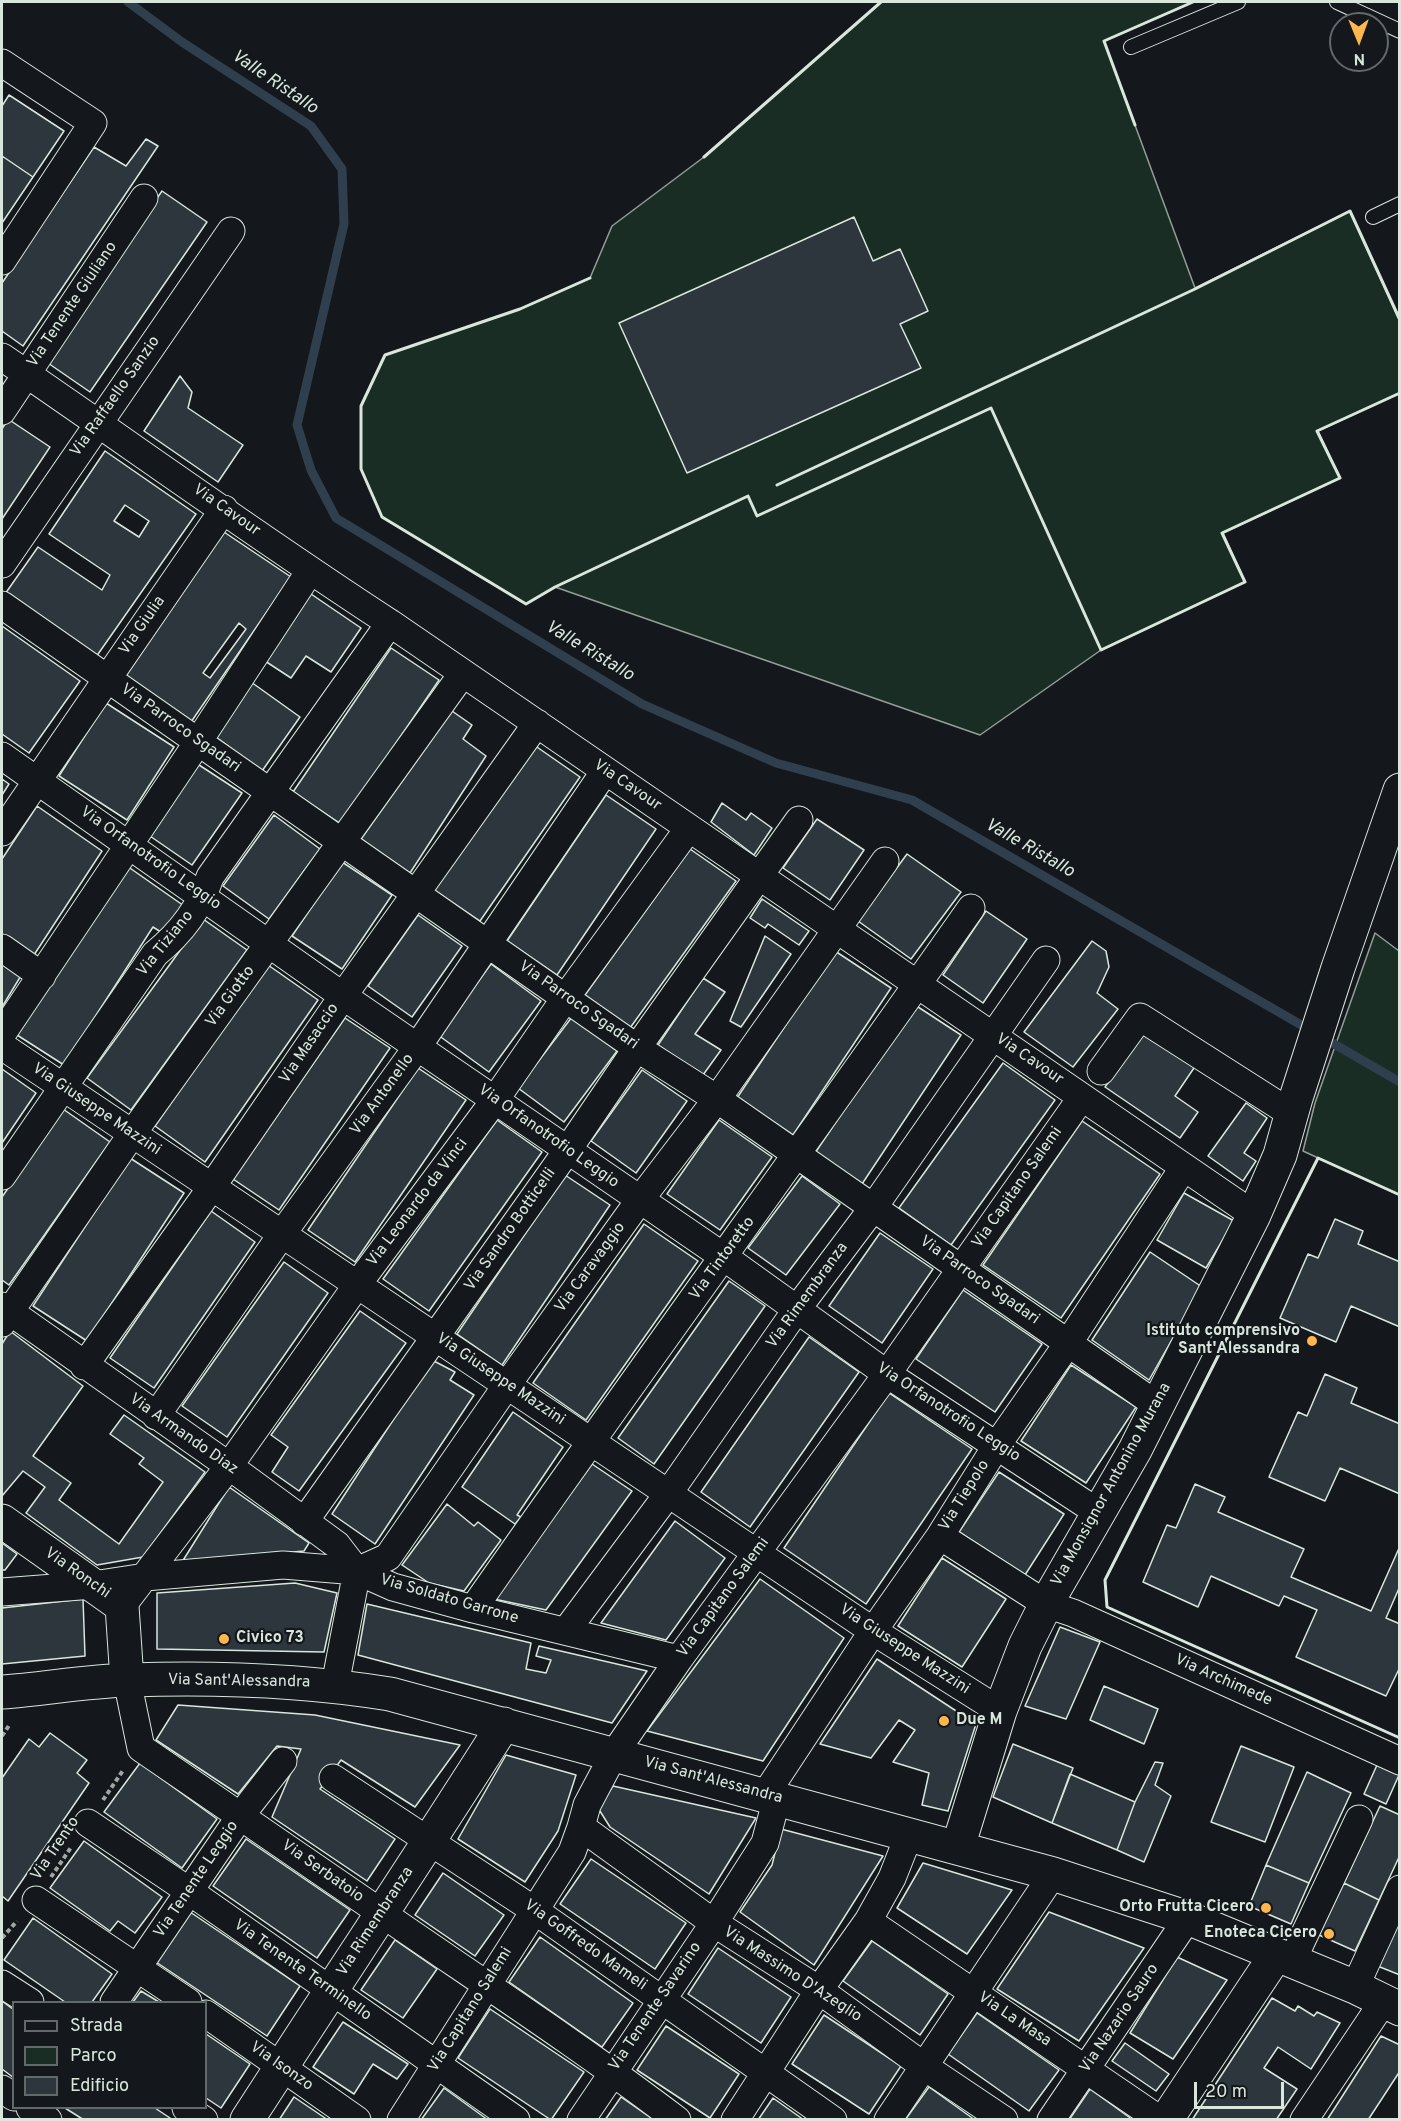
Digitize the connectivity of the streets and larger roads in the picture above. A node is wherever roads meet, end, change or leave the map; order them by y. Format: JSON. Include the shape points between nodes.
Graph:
{"nodes":[{"id":1,"x":5,"y":73,"type":"edge"},
{"id":2,"x":144,"y":198,"type":"dead end"},
{"id":3,"x":231,"y":231,"type":"dead end"},
{"id":4,"x":2,"y":261,"type":"edge"},
{"id":5,"x":2,"y":357,"type":"edge"},
{"id":6,"x":27,"y":374,"type":"junction"},
{"id":7,"x":2,"y":411,"type":"edge"},
{"id":8,"x":98,"y":423,"type":"junction"},
{"id":9,"x":224,"y":509,"type":"junction"},
{"id":10,"x":2,"y":564,"type":"edge"},
{"id":11,"x":310,"y":571,"type":"junction"},
{"id":12,"x":2,"y":605,"type":"edge"},
{"id":13,"x":390,"y":623,"type":"junction"},
{"id":14,"x":463,"y":673,"type":"junction"},
{"id":15,"x":107,"y":678,"type":"junction"},
{"id":16,"x":537,"y":723,"type":"junction"},
{"id":17,"x":198,"y":742,"type":"junction"},
{"id":18,"x":2,"y":756,"type":"edge"},
{"id":19,"x":605,"y":771,"type":"junction"},
{"id":20,"x":37,"y":780,"type":"junction"},
{"id":21,"x":1400,"y":790,"type":"edge"},
{"id":22,"x":271,"y":792,"type":"junction"},
{"id":23,"x":799,"y":820,"type":"dead end"},
{"id":24,"x":689,"y":828,"type":"junction"},
{"id":25,"x":2,"y":832,"type":"edge"},
{"id":26,"x":343,"y":841,"type":"junction"},
{"id":27,"x":129,"y":845,"type":"junction"},
{"id":28,"x":885,"y":861,"type":"dead end"},
{"id":29,"x":759,"y":876,"type":"junction"},
{"id":30,"x":416,"y":893,"type":"junction"},
{"id":31,"x":204,"y":897,"type":"junction"},
{"id":32,"x":971,"y":908,"type":"dead end"},
{"id":33,"x":837,"y":929,"type":"junction"},
{"id":34,"x":488,"y":943,"type":"junction"},
{"id":35,"x":270,"y":944,"type":"junction"},
{"id":36,"x":2,"y":948,"type":"edge"},
{"id":37,"x":1046,"y":960,"type":"dead end"},
{"id":38,"x":42,"y":976,"type":"junction"},
{"id":39,"x":918,"y":983,"type":"junction"},
{"id":40,"x":343,"y":996,"type":"junction"},
{"id":41,"x":566,"y":997,"type":"junction"},
{"id":42,"x":2,"y":1034,"type":"edge"},
{"id":43,"x":993,"y":1036,"type":"junction"},
{"id":44,"x":2,"y":1046,"type":"edge"},
{"id":45,"x":418,"y":1046,"type":"junction"},
{"id":46,"x":637,"y":1048,"type":"junction"},
{"id":47,"x":1101,"y":1071,"type":"dead end"},
{"id":48,"x":62,"y":1086,"type":"junction"},
{"id":49,"x":1082,"y":1096,"type":"junction"},
{"id":50,"x":495,"y":1100,"type":"junction"},
{"id":51,"x":717,"y":1100,"type":"junction"},
{"id":52,"x":1294,"y":1106,"type":"junction"},
{"id":53,"x":132,"y":1134,"type":"junction"},
{"id":54,"x":567,"y":1151,"type":"junction"},
{"id":55,"x":796,"y":1156,"type":"junction"},
{"id":56,"x":1184,"y":1167,"type":"junction"},
{"id":57,"x":2,"y":1176,"type":"edge"},
{"id":58,"x":211,"y":1188,"type":"junction"},
{"id":59,"x":639,"y":1201,"type":"junction"},
{"id":60,"x":873,"y":1208,"type":"junction"},
{"id":61,"x":1254,"y":1215,"type":"junction"},
{"id":62,"x":282,"y":1234,"type":"junction"},
{"id":63,"x":724,"y":1257,"type":"junction"},
{"id":64,"x":961,"y":1268,"type":"junction"},
{"id":65,"x":357,"y":1286,"type":"junction"},
{"id":66,"x":797,"y":1309,"type":"junction"},
{"id":67,"x":4,"y":1314,"type":"edge"},
{"id":68,"x":435,"y":1337,"type":"junction"},
{"id":69,"x":1069,"y":1342,"type":"junction"},
{"id":70,"x":84,"y":1365,"type":"junction"},
{"id":71,"x":887,"y":1374,"type":"junction"},
{"id":72,"x":507,"y":1385,"type":"junction"},
{"id":73,"x":1157,"y":1405,"type":"junction"},
{"id":74,"x":156,"y":1416,"type":"junction"},
{"id":75,"x":590,"y":1441,"type":"junction"},
{"id":76,"x":997,"y":1445,"type":"junction"},
{"id":77,"x":229,"y":1466,"type":"junction"},
{"id":78,"x":668,"y":1494,"type":"junction"},
{"id":79,"x":1099,"y":1513,"type":"junction"},
{"id":80,"x":2,"y":1521,"type":"edge"},
{"id":81,"x":304,"y":1522,"type":"junction"},
{"id":82,"x":940,"y":1536,"type":"junction"},
{"id":83,"x":757,"y":1552,"type":"junction"},
{"id":84,"x":357,"y":1571,"type":"junction"},
{"id":85,"x":145,"y":1577,"type":"junction"},
{"id":86,"x":93,"y":1585,"type":"junction"},
{"id":87,"x":2,"y":1592,"type":"edge"},
{"id":88,"x":1046,"y":1604,"type":"junction"},
{"id":89,"x":122,"y":1606,"type":"junction"},
{"id":90,"x":473,"y":1609,"type":"junction"},
{"id":91,"x":566,"y":1631,"type":"junction"},
{"id":92,"x":873,"y":1631,"type":"junction"},
{"id":93,"x":679,"y":1659,"type":"junction"},
{"id":94,"x":128,"y":1680,"type":"junction"},
{"id":95,"x":335,"y":1685,"type":"junction"},
{"id":96,"x":2,"y":1692,"type":"edge"},
{"id":97,"x":1000,"y":1711,"type":"junction"},
{"id":98,"x":504,"y":1724,"type":"junction"},
{"id":99,"x":614,"y":1754,"type":"junction"},
{"id":100,"x":283,"y":1761,"type":"dead end"},
{"id":101,"x":1400,"y":1761,"type":"edge"},
{"id":102,"x":333,"y":1778,"type":"dead end"},
{"id":103,"x":771,"y":1797,"type":"junction"},
{"id":104,"x":241,"y":1815,"type":"junction"},
{"id":105,"x":1359,"y":1819,"type":"dead end"},
{"id":106,"x":88,"y":1823,"type":"road end"},
{"id":107,"x":581,"y":1827,"type":"junction"},
{"id":108,"x":909,"y":1835,"type":"junction"},
{"id":109,"x":429,"y":1842,"type":"junction"},
{"id":110,"x":958,"y":1847,"type":"junction"},
{"id":111,"x":1053,"y":1874,"type":"junction"},
{"id":112,"x":1400,"y":1889,"type":"edge"},
{"id":113,"x":189,"y":1891,"type":"junction"},
{"id":114,"x":36,"y":1900,"type":"road end"},
{"id":115,"x":534,"y":1910,"type":"junction"},
{"id":116,"x":380,"y":1913,"type":"junction"},
{"id":117,"x":1188,"y":1918,"type":"junction"},
{"id":118,"x":867,"y":1921,"type":"junction"},
{"id":119,"x":714,"y":1923,"type":"junction"},
{"id":120,"x":1284,"y":1958,"type":"junction"},
{"id":121,"x":138,"y":1968,"type":"junction"},
{"id":122,"x":2,"y":1984,"type":"edge"},
{"id":123,"x":487,"y":1984,"type":"junction"},
{"id":124,"x":331,"y":1990,"type":"junction"},
{"id":125,"x":819,"y":1990,"type":"junction"},
{"id":126,"x":972,"y":1992,"type":"junction"},
{"id":127,"x":1379,"y":1999,"type":"edge"},
{"id":128,"x":662,"y":2000,"type":"junction"},
{"id":129,"x":28,"y":2001,"type":"edge"},
{"id":130,"x":115,"y":2001,"type":"edge"},
{"id":131,"x":187,"y":2001,"type":"edge"},
{"id":132,"x":207,"y":2015,"type":"edge"},
{"id":133,"x":437,"y":2064,"type":"junction"},
{"id":134,"x":281,"y":2067,"type":"junction"},
{"id":135,"x":925,"y":2067,"type":"junction"},
{"id":136,"x":1086,"y":2069,"type":"junction"},
{"id":137,"x":613,"y":2071,"type":"junction"},
{"id":138,"x":766,"y":2074,"type":"junction"},
{"id":139,"x":188,"y":2109,"type":"edge"},
{"id":140,"x":204,"y":2120,"type":"edge"},
{"id":141,"x":247,"y":2120,"type":"edge"},
{"id":142,"x":357,"y":2120,"type":"edge"},
{"id":143,"x":401,"y":2120,"type":"edge"},
{"id":144,"x":516,"y":2120,"type":"edge"},
{"id":145,"x":581,"y":2120,"type":"edge"},
{"id":146,"x":678,"y":2120,"type":"edge"},
{"id":147,"x":735,"y":2120,"type":"edge"},
{"id":148,"x":833,"y":2120,"type":"edge"},
{"id":149,"x":888,"y":2120,"type":"edge"},
{"id":150,"x":1004,"y":2120,"type":"edge"},
{"id":151,"x":1052,"y":2120,"type":"edge"},
{"id":152,"x":1160,"y":2120,"type":"edge"},
{"id":153,"x":1166,"y":2120,"type":"edge"},
{"id":154,"x":1304,"y":2120,"type":"edge"}],
"edges":[{"from":1,"to":4,"type":"street","via":[[93,123]]},
{"from":2,"to":6,"type":"street","name":"Via Tenente Giuliano"},
{"from":3,"to":8,"type":"street","name":"Via Raffaello Sanzio"},
{"from":5,"to":6,"type":"street","name":"Via Cavour"},
{"from":6,"to":7,"type":"street","name":"Via Tenente Giuliano"},
{"from":6,"to":8,"type":"street","name":"Via Cavour"},
{"from":8,"to":9,"type":"street","name":"Via Cavour"},
{"from":8,"to":10,"type":"street","name":"Via Raffaello Sanzio"},
{"from":9,"to":11,"type":"street","name":"Via Cavour"},
{"from":9,"to":15,"type":"street","name":"Via Giulia"},
{"from":11,"to":13,"type":"street","name":"Via Cavour"},
{"from":11,"to":17,"type":"street"},
{"from":12,"to":15,"type":"street","name":"Via Parroco Sgadari"},
{"from":13,"to":14,"type":"street","name":"Via Cavour"},
{"from":13,"to":22,"type":"street","name":"Via Tiziano"},
{"from":14,"to":16,"type":"street","name":"Via Cavour"},
{"from":14,"to":26,"type":"street","name":"Via Giotto"},
{"from":15,"to":17,"type":"street","name":"Via Parroco Sgadari"},
{"from":15,"to":20,"type":"street","name":"Via Giulia"},
{"from":16,"to":19,"type":"street","name":"Via Cavour"},
{"from":16,"to":30,"type":"street","name":"Via Masaccio"},
{"from":17,"to":22,"type":"street","name":"Via Parroco Sgadari"},
{"from":17,"to":27,"type":"street"},
{"from":18,"to":20,"type":"street","name":"Via Orfanotrofio Leggio"},
{"from":19,"to":24,"type":"street","name":"Via Cavour"},
{"from":19,"to":34,"type":"street","name":"Via Antonello"},
{"from":20,"to":25,"type":"street","name":"Via Giulia"},
{"from":20,"to":27,"type":"street","name":"Via Orfanotrofio Leggio"},
{"from":21,"to":52,"type":"street","name":"Via Monsignor Antonino Murana"},
{"from":22,"to":26,"type":"street","name":"Via Parroco Sgadari"},
{"from":22,"to":31,"type":"street","name":"Via Tiziano","via":[[210,877]]},
{"from":23,"to":29,"type":"street","name":"Via Sandro Botticelli"},
{"from":24,"to":29,"type":"street","name":"Via Cavour"},
{"from":24,"to":41,"type":"street","name":"Via Leonardo da Vinci"},
{"from":26,"to":30,"type":"street","name":"Via Parroco Sgadari"},
{"from":26,"to":35,"type":"street","name":"Via Giotto"},
{"from":27,"to":31,"type":"street","name":"Via Orfanotrofio Leggio"},
{"from":27,"to":38,"type":"street"},
{"from":28,"to":33,"type":"street","name":"Via Caravaggio"},
{"from":29,"to":33,"type":"street","name":"Via Cavour"},
{"from":29,"to":46,"type":"street","name":"Via Sandro Botticelli"},
{"from":30,"to":34,"type":"street","name":"Via Parroco Sgadari"},
{"from":30,"to":40,"type":"street","name":"Via Masaccio"},
{"from":31,"to":35,"type":"street","name":"Via Orfanotrofio Leggio"},
{"from":31,"to":48,"type":"street","name":"Via Tiziano","via":[[175,938],[155,954]]},
{"from":32,"to":39,"type":"street","name":"Via Tintoretto"},
{"from":33,"to":39,"type":"street","name":"Via Cavour"},
{"from":33,"to":51,"type":"street","name":"Via Caravaggio"},
{"from":34,"to":41,"type":"street","name":"Via Parroco Sgadari"},
{"from":34,"to":45,"type":"street","name":"Via Antonello"},
{"from":35,"to":40,"type":"street","name":"Via Orfanotrofio Leggio"},
{"from":35,"to":53,"type":"street","name":"Via Giotto"},
{"from":36,"to":38,"type":"street"},
{"from":37,"to":43,"type":"street","name":"Via Rimembranza"},
{"from":38,"to":42,"type":"street"},
{"from":39,"to":43,"type":"street","name":"Via Cavour"},
{"from":39,"to":55,"type":"street","name":"Via Tintoretto"},
{"from":40,"to":45,"type":"street","name":"Via Orfanotrofio Leggio"},
{"from":40,"to":58,"type":"street","name":"Via Masaccio"},
{"from":41,"to":46,"type":"street","name":"Via Parroco Sgadari"},
{"from":41,"to":50,"type":"street","name":"Via Leonardo da Vinci"},
{"from":43,"to":49,"type":"street","name":"Via Cavour"},
{"from":43,"to":60,"type":"street","name":"Via Rimembranza"},
{"from":44,"to":48,"type":"street","name":"Via Giuseppe Mazzini"},
{"from":45,"to":50,"type":"street","name":"Via Orfanotrofio Leggio"},
{"from":45,"to":62,"type":"street","name":"Via Antonello"},
{"from":46,"to":51,"type":"street","name":"Via Parroco Sgadari"},
{"from":46,"to":54,"type":"street","name":"Via Sandro Botticelli"},
{"from":47,"to":52,"type":"street","via":[[1140,1017]]},
{"from":48,"to":53,"type":"street","name":"Via Giuseppe Mazzini"},
{"from":48,"to":57,"type":"street","name":"Via Tiziano"},
{"from":49,"to":56,"type":"street","name":"Via Cavour"},
{"from":49,"to":64,"type":"street","name":"Via Capitano Salemi"},
{"from":50,"to":54,"type":"street","name":"Via Orfanotrofio Leggio"},
{"from":50,"to":65,"type":"street","name":"Via Leonardo da Vinci"},
{"from":51,"to":55,"type":"street","name":"Via Parroco Sgadari"},
{"from":51,"to":59,"type":"street","name":"Via Caravaggio"},
{"from":52,"to":61,"type":"street","name":"Via Monsignor Antonino Murana","via":[[1280,1155]]},
{"from":53,"to":58,"type":"street","name":"Via Giuseppe Mazzini"},
{"from":53,"to":67,"type":"street","name":"Via Giotto"},
{"from":54,"to":59,"type":"street","name":"Via Orfanotrofio Leggio"},
{"from":54,"to":68,"type":"street","name":"Via Sandro Botticelli"},
{"from":55,"to":60,"type":"street","name":"Via Parroco Sgadari"},
{"from":55,"to":63,"type":"street","name":"Via Tintoretto"},
{"from":56,"to":61,"type":"street","name":"Via Cavour"},
{"from":56,"to":69,"type":"street","name":"Via Tiepolo"},
{"from":58,"to":62,"type":"street","name":"Via Giuseppe Mazzini"},
{"from":58,"to":70,"type":"street","name":"Via Masaccio"},
{"from":59,"to":63,"type":"street","name":"Via Orfanotrofio Leggio"},
{"from":59,"to":72,"type":"street","name":"Via Caravaggio"},
{"from":60,"to":64,"type":"street","name":"Via Parroco Sgadari"},
{"from":60,"to":66,"type":"street","name":"Via Rimembranza"},
{"from":61,"to":73,"type":"street","name":"Via Monsignor Antonino Murana"},
{"from":62,"to":65,"type":"street","name":"Via Giuseppe Mazzini"},
{"from":62,"to":74,"type":"street","name":"Via Antonello"},
{"from":63,"to":66,"type":"street","name":"Via Orfanotrofio Leggio"},
{"from":63,"to":75,"type":"street","name":"Via Tintoretto"},
{"from":64,"to":69,"type":"street","name":"Via Parroco Sgadari"},
{"from":64,"to":71,"type":"street","name":"Via Capitano Salemi"},
{"from":65,"to":68,"type":"street","name":"Via Giuseppe Mazzini"},
{"from":65,"to":77,"type":"street","name":"Via Leonardo da Vinci"},
{"from":66,"to":71,"type":"street","name":"Via Orfanotrofio Leggio"},
{"from":66,"to":78,"type":"street","name":"Via Rimembranza"},
{"from":67,"to":70,"type":"street","name":"Via Armando Diaz"},
{"from":68,"to":72,"type":"street","name":"Via Giuseppe Mazzini"},
{"from":68,"to":81,"type":"street","name":"Via Sandro Botticelli"},
{"from":69,"to":73,"type":"street","name":"Via Parroco Sgadari"},
{"from":69,"to":76,"type":"street","name":"Via Tiepolo"},
{"from":70,"to":74,"type":"street","name":"Via Armando Diaz"},
{"from":71,"to":76,"type":"street","name":"Via Orfanotrofio Leggio"},
{"from":71,"to":83,"type":"street","name":"Via Capitano Salemi"},
{"from":72,"to":75,"type":"street","name":"Via Giuseppe Mazzini"},
{"from":72,"to":84,"type":"street","name":"Via Caravaggio","via":[[388,1557]]},
{"from":73,"to":79,"type":"street","name":"Via Monsignor Antonino Murana"},
{"from":74,"to":77,"type":"street","name":"Via Armando Diaz"},
{"from":75,"to":78,"type":"street","name":"Via Giuseppe Mazzini"},
{"from":75,"to":90,"type":"street","name":"Via Tintoretto"},
{"from":76,"to":79,"type":"street","name":"Via Orfanotrofio Leggio"},
{"from":76,"to":82,"type":"street","name":"Via Tiepolo"},
{"from":77,"to":81,"type":"street","name":"Via Armando Diaz"},
{"from":77,"to":85,"type":"street","name":"Via Leonardo da Vinci"},
{"from":78,"to":83,"type":"street","name":"Via Giuseppe Mazzini"},
{"from":78,"to":91,"type":"street","name":"Via Rimembranza"},
{"from":79,"to":88,"type":"street","name":"Via Monsignor Antonino Murana"},
{"from":80,"to":86,"type":"street","name":"Via Ronchi"},
{"from":81,"to":84,"type":"street","name":"Via Armando Diaz","via":[[337,1545]]},
{"from":82,"to":88,"type":"street","name":"Via Archimede"},
{"from":82,"to":92,"type":"street","name":"Via Tiepolo"},
{"from":83,"to":92,"type":"street","name":"Via Giuseppe Mazzini"},
{"from":83,"to":93,"type":"street","name":"Via Capitano Salemi"},
{"from":84,"to":85,"type":"street","name":"Via Soldato Garrone","via":[[283,1565]]},
{"from":84,"to":90,"type":"street","name":"Via Soldato Garrone","via":[[393,1587]]},
{"from":84,"to":95,"type":"street"},
{"from":85,"to":86,"type":"street","name":"Via Soldato Garrone"},
{"from":85,"to":89,"type":"street","name":"Via Leonardo da Vinci"},
{"from":86,"to":87,"type":"street","name":"Via Soldato Garrone"},
{"from":86,"to":89,"type":"street","name":"Via Ronchi"},
{"from":88,"to":97,"type":"street","name":"Via Monsignor Antonino Murana"},
{"from":88,"to":101,"type":"street","name":"Via Archimede"},
{"from":89,"to":94,"type":"street","name":"Via Ronchi"},
{"from":90,"to":91,"type":"street","name":"Via Soldato Garrone"},
{"from":91,"to":93,"type":"street","name":"Via Soldato Garrone"},
{"from":92,"to":97,"type":"street","name":"Via Giuseppe Mazzini"},
{"from":92,"to":103,"type":"street","name":"Via Tiepolo"},
{"from":93,"to":99,"type":"street","name":"Via Capitano Salemi"},
{"from":94,"to":95,"type":"street","name":"Via Sant'Alessandra","via":[[277,1680]]},
{"from":94,"to":96,"type":"street","name":"Via Sant'Alessandra"},
{"from":94,"to":104,"type":"street","name":"Via Serbatoio","via":[[141,1748]]},
{"from":95,"to":98,"type":"street","name":"Via Sant'Alessandra","via":[[390,1694]]},
{"from":97,"to":110,"type":"street","name":"Via Monsignor Antonino Murana"},
{"from":98,"to":99,"type":"street","name":"Via Sant'Alessandra"},
{"from":98,"to":109,"type":"street","name":"Via Rimembranza"},
{"from":99,"to":103,"type":"street","name":"Via Sant'Alessandra"},
{"from":99,"to":107,"type":"street","name":"Via Capitano Salemi","via":[[587,1804]]},
{"from":100,"to":104,"type":"street","name":"Via Tenente Leggio"},
{"from":102,"to":109,"type":"street","name":"Via Goffredo Mameli"},
{"from":103,"to":108,"type":"street","name":"Via Sant'Alessandra"},
{"from":103,"to":119,"type":"street","name":"Via Tenente Savarino","via":[[765,1843]]},
{"from":104,"to":113,"type":"street","name":"Via Tenente Leggio"},
{"from":104,"to":116,"type":"street","name":"Via Serbatoio"},
{"from":105,"to":120,"type":"street"},
{"from":106,"to":113,"type":"street","name":"Via Tenente Terminello"},
{"from":107,"to":115,"type":"street","name":"Via Capitano Salemi","via":[[572,1851]]},
{"from":107,"to":119,"type":"street","name":"Via Massimo D'Azeglio"},
{"from":108,"to":110,"type":"street","name":"Via Sant'Alessandra"},
{"from":108,"to":118,"type":"street","via":[[892,1878]]},
{"from":109,"to":115,"type":"street","name":"Via Goffredo Mameli"},
{"from":109,"to":116,"type":"street","name":"Via Rimembranza"},
{"from":110,"to":111,"type":"street","name":"Via Sant'Alessandra"},
{"from":111,"to":117,"type":"street","name":"Via Sant'Alessandra"},
{"from":111,"to":126,"type":"street"},
{"from":112,"to":127,"type":"street"},
{"from":113,"to":121,"type":"street","name":"Via Tenente Leggio"},
{"from":113,"to":124,"type":"street","name":"Via Tenente Terminello"},
{"from":114,"to":121,"type":"street"},
{"from":115,"to":123,"type":"street","name":"Via Capitano Salemi"},
{"from":115,"to":128,"type":"street","name":"Via Goffredo Mameli"},
{"from":116,"to":123,"type":"street","name":"Via Serbatoio"},
{"from":116,"to":124,"type":"street","name":"Via Rimembranza"},
{"from":117,"to":120,"type":"street","name":"Via Sant'Alessandra"},
{"from":117,"to":136,"type":"street","name":"Via Nazario Sauro"},
{"from":118,"to":125,"type":"street"},
{"from":118,"to":126,"type":"street","name":"Via La Masa"},
{"from":119,"to":125,"type":"street","name":"Via Massimo D'Azeglio"},
{"from":119,"to":128,"type":"street","name":"Via Tenente Savarino"},
{"from":120,"to":127,"type":"street","name":"Via Sant'Alessandra"},
{"from":120,"to":153,"type":"street"},
{"from":121,"to":130,"type":"street","name":"Via Tenente Leggio"},
{"from":121,"to":131,"type":"street"},
{"from":122,"to":129,"type":"street"},
{"from":123,"to":133,"type":"street","name":"Via Capitano Salemi"},
{"from":123,"to":137,"type":"street","name":"Via Serbatoio"},
{"from":124,"to":133,"type":"street","name":"Via Tenente Terminello"},
{"from":124,"to":134,"type":"street","name":"Via Rimembranza"},
{"from":125,"to":135,"type":"street","name":"Via Massimo D'Azeglio"},
{"from":125,"to":138,"type":"street"},
{"from":126,"to":135,"type":"street"},
{"from":126,"to":136,"type":"street","name":"Via La Masa"},
{"from":127,"to":154,"type":"street"},
{"from":128,"to":137,"type":"street","name":"Via Tenente Savarino"},
{"from":128,"to":138,"type":"street","name":"Via Goffredo Mameli"},
{"from":132,"to":134,"type":"street","name":"Via Isonzo"},
{"from":133,"to":143,"type":"street","name":"Via Capitano Salemi"},
{"from":133,"to":144,"type":"street","name":"Via Tenente Terminello"},
{"from":134,"to":141,"type":"street","name":"Via Rimembranza"},
{"from":134,"to":142,"type":"street","name":"Via Isonzo"},
{"from":135,"to":149,"type":"street"},
{"from":135,"to":150,"type":"street","name":"Via Massimo D'Azeglio"},
{"from":136,"to":151,"type":"street","name":"Via Nazario Sauro"},
{"from":136,"to":152,"type":"street","name":"Via La Masa"},
{"from":137,"to":145,"type":"street","name":"Via Tenente Savarino"},
{"from":137,"to":146,"type":"street","name":"Via Serbatoio"},
{"from":138,"to":147,"type":"street"},
{"from":138,"to":148,"type":"street","name":"Via Goffredo Mameli"},
{"from":139,"to":140,"type":"street"}]}
